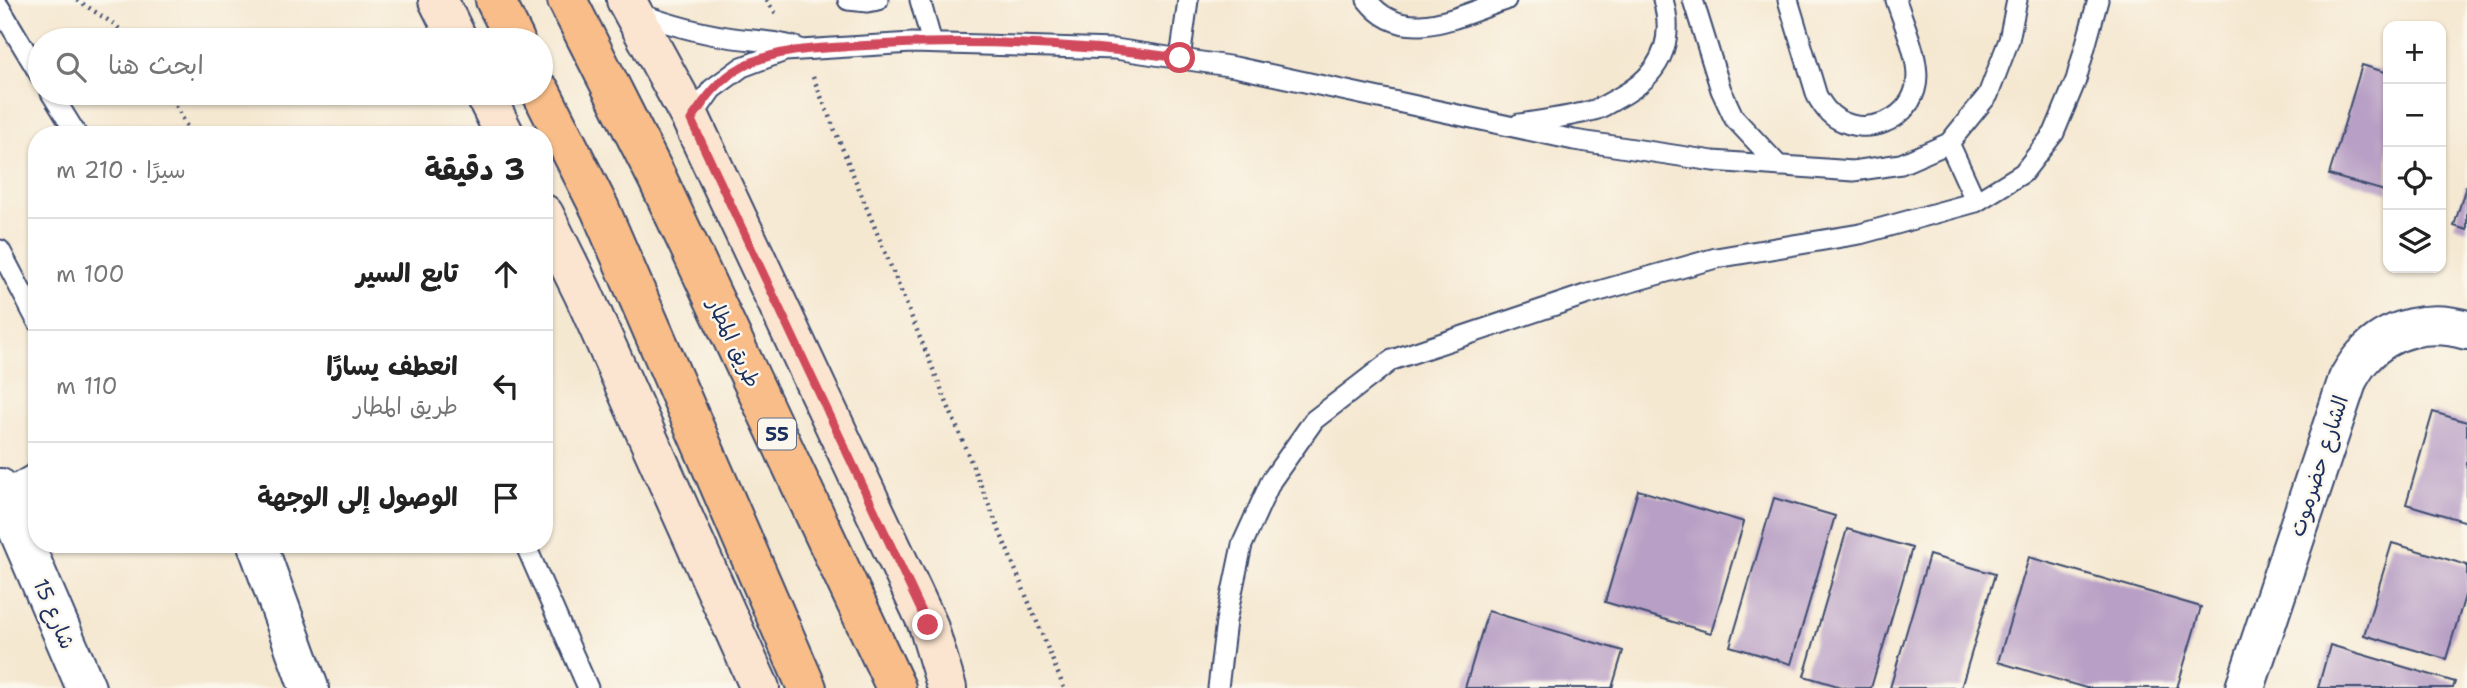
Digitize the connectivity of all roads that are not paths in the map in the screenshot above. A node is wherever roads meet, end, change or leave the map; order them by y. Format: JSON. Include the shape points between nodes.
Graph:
{"nodes":[{"id":1,"x":438,"y":0,"type":"edge"},
{"id":2,"x":495,"y":0,"type":"edge"},
{"id":3,"x":567,"y":0,"type":"edge"},
{"id":4,"x":848,"y":0,"type":"edge"},
{"id":5,"x":878,"y":0,"type":"edge"},
{"id":6,"x":920,"y":0,"type":"edge"},
{"id":7,"x":1188,"y":0,"type":"edge"},
{"id":8,"x":1367,"y":0,"type":"edge"},
{"id":9,"x":1506,"y":0,"type":"edge"},
{"id":10,"x":1663,"y":0,"type":"edge"},
{"id":11,"x":1693,"y":0,"type":"edge"},
{"id":12,"x":1788,"y":0,"type":"edge"},
{"id":13,"x":1896,"y":0,"type":"edge"},
{"id":14,"x":2098,"y":0,"type":"edge"},
{"id":15,"x":2014,"y":5,"type":"edge"},
{"id":16,"x":630,"y":6,"type":"edge"},
{"id":17,"x":0,"y":8,"type":"edge"},
{"id":18,"x":452,"y":28,"type":"edge"},
{"id":19,"x":509,"y":28,"type":"edge"},
{"id":20,"x":932,"y":43,"type":"junction"},
{"id":21,"x":802,"y":50,"type":"junction"},
{"id":22,"x":28,"y":55,"type":"edge"},
{"id":23,"x":1180,"y":58,"type":"junction"},
{"id":24,"x":58,"y":105,"type":"edge"},
{"id":25,"x":490,"y":105,"type":"edge"},
{"id":26,"x":548,"y":105,"type":"edge"},
{"id":27,"x":691,"y":120,"type":"junction"},
{"id":28,"x":71,"y":126,"type":"edge"},
{"id":29,"x":500,"y":126,"type":"edge"},
{"id":30,"x":1506,"y":126,"type":"junction"},
{"id":31,"x":1949,"y":143,"type":"junction"},
{"id":32,"x":1779,"y":166,"type":"junction"},
{"id":33,"x":1976,"y":202,"type":"junction"},
{"id":34,"x":553,"y":232,"type":"edge"},
{"id":35,"x":0,"y":250,"type":"edge"},
{"id":36,"x":28,"y":304,"type":"edge"},
{"id":37,"x":2467,"y":330,"type":"edge"},
{"id":38,"x":11,"y":494,"type":"edge"},
{"id":39,"x":28,"y":538,"type":"edge"},
{"id":40,"x":34,"y":553,"type":"edge"},
{"id":41,"x":260,"y":553,"type":"edge"},
{"id":42,"x":529,"y":553,"type":"edge"},
{"id":43,"x":86,"y":688,"type":"edge"},
{"id":44,"x":309,"y":688,"type":"edge"},
{"id":45,"x":588,"y":688,"type":"edge"},
{"id":46,"x":760,"y":688,"type":"edge"},
{"id":47,"x":807,"y":688,"type":"edge"},
{"id":48,"x":896,"y":688,"type":"edge"},
{"id":49,"x":947,"y":688,"type":"edge"},
{"id":50,"x":1218,"y":688,"type":"edge"},
{"id":51,"x":2245,"y":688,"type":"edge"}],
"edges":[{"from":1,"to":18,"type":"main road"},
{"from":2,"to":19,"type":"highway"},
{"from":3,"to":48,"type":"highway","name":"طريق المطار","number":"55","via":[[658,180]]},
{"from":4,"to":5,"type":"lane"},
{"from":6,"to":20,"type":"lane"},
{"from":7,"to":23,"type":"lane"},
{"from":8,"to":9,"type":"lane","via":[[1389,21],[1415,26]]},
{"from":10,"to":30,"type":"lane","via":[[1668,21],[1660,61],[1626,94],[1596,110]]},
{"from":11,"to":32,"type":"lane","via":[[1734,118]]},
{"from":12,"to":13,"type":"lane","via":[[1825,110],[1838,120],[1868,127],[1897,116],[1915,90],[1915,59]]},
{"from":14,"to":33,"type":"lane","via":[[2076,80],[2054,133],[2023,173]]},
{"from":15,"to":31,"type":"lane","via":[[2009,40],[1988,95]]},
{"from":16,"to":21,"type":"lane","via":[[684,30],[780,42]]},
{"from":16,"to":27,"type":"main road"},
{"from":17,"to":22,"type":"lane"},
{"from":20,"to":21,"type":"lane"},
{"from":20,"to":23,"type":"lane","via":[[1115,49]]},
{"from":21,"to":27,"type":"lane","via":[[785,51],[742,67],[712,89]]},
{"from":23,"to":30,"type":"lane"},
{"from":24,"to":28,"type":"lane"},
{"from":25,"to":29,"type":"main road"},
{"from":26,"to":47,"type":"highway","via":[[600,209]]},
{"from":27,"to":49,"type":"main road","via":[[928,625]]},
{"from":30,"to":32,"type":"lane","via":[[1713,161]]},
{"from":31,"to":32,"type":"lane","via":[[1901,164],[1853,171]]},
{"from":31,"to":33,"type":"lane"},
{"from":33,"to":50,"type":"lane","via":[[1860,234],[1716,258],[1585,295],[1392,360],[1314,419],[1271,481],[1242,545]]},
{"from":34,"to":46,"type":"main road"},
{"from":35,"to":36,"type":"lane"},
{"from":37,"to":51,"type":"street","name":"الشارع حضرموت","via":[[2428,324],[2402,330],[2380,341],[2348,379]]},
{"from":38,"to":39,"type":"street","name":"شارع 15"},
{"from":40,"to":43,"type":"street","name":"شارع 15"},
{"from":41,"to":44,"type":"street"},
{"from":42,"to":45,"type":"lane"}]}
